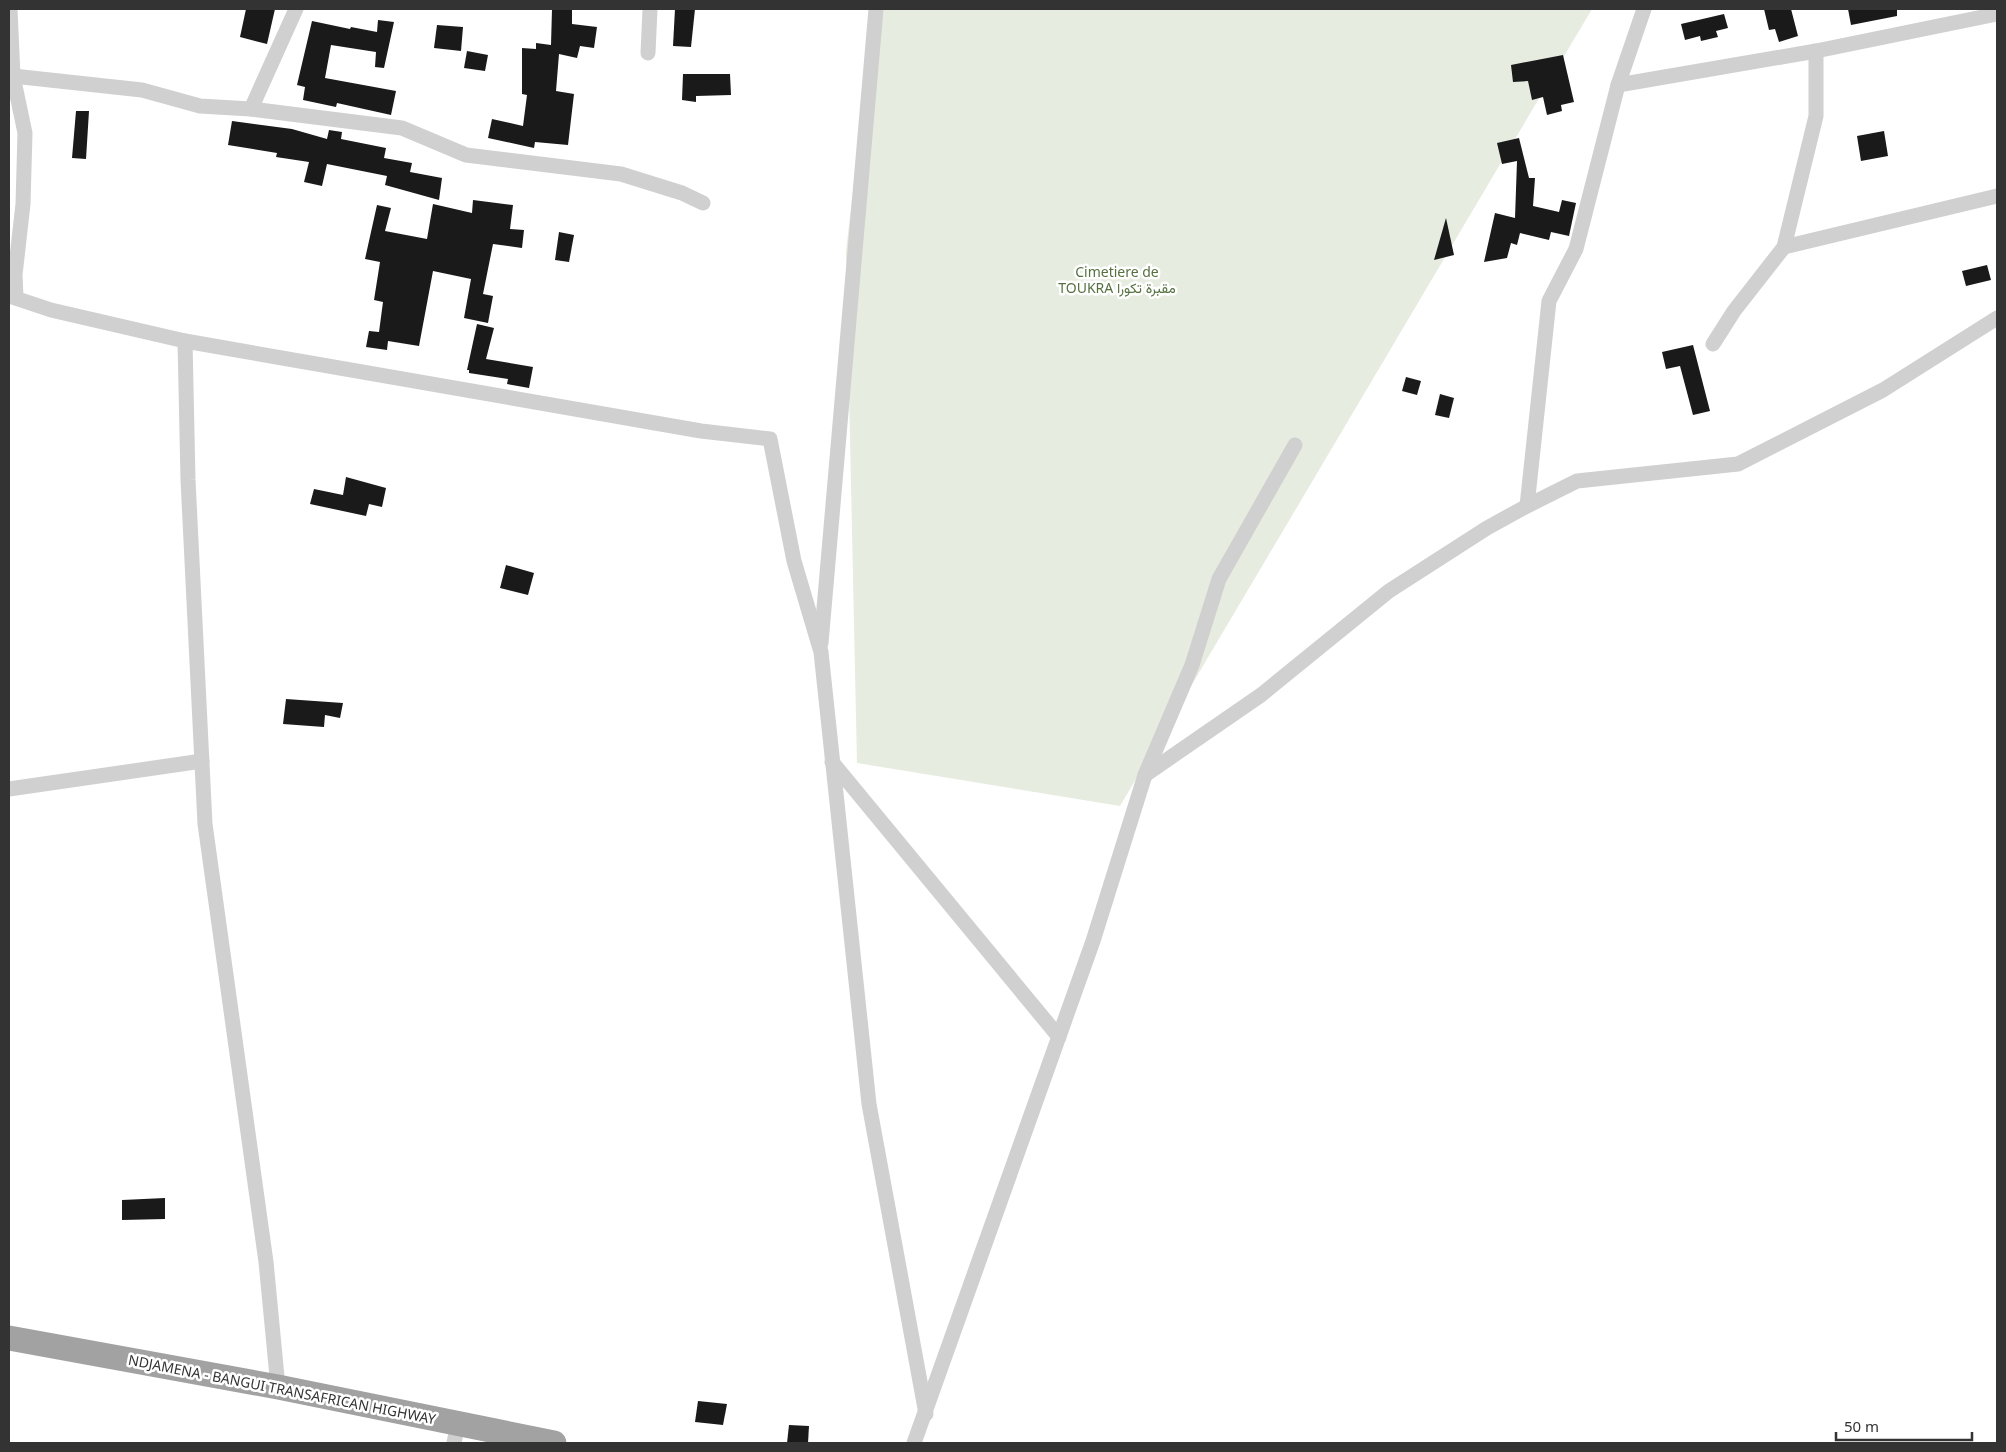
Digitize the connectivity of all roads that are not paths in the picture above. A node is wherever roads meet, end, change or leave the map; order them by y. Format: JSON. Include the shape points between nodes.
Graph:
{"nodes":[{"id":1,"x":10,"y":9,"type":"edge"},
{"id":2,"x":296,"y":9,"type":"edge"},
{"id":3,"x":650,"y":9,"type":"edge"},
{"id":4,"x":876,"y":9,"type":"edge"},
{"id":5,"x":1644,"y":9,"type":"edge"},
{"id":6,"x":1997,"y":14,"type":"edge"},
{"id":7,"x":1816,"y":51,"type":"junction"},
{"id":8,"x":648,"y":53,"type":"dead end"},
{"id":9,"x":13,"y":76,"type":"junction"},
{"id":10,"x":1618,"y":85,"type":"junction"},
{"id":11,"x":251,"y":109,"type":"junction"},
{"id":12,"x":1997,"y":196,"type":"edge"},
{"id":13,"x":703,"y":204,"type":"dead end"},
{"id":14,"x":1784,"y":247,"type":"junction"},
{"id":15,"x":12,"y":297,"type":"edge"},
{"id":16,"x":1997,"y":318,"type":"edge"},
{"id":17,"x":185,"y":341,"type":"junction"},
{"id":18,"x":1713,"y":344,"type":"dead end"},
{"id":19,"x":1295,"y":445,"type":"dead end"},
{"id":20,"x":1527,"y":506,"type":"junction"},
{"id":21,"x":820,"y":652,"type":"junction"},
{"id":22,"x":202,"y":760,"type":"junction"},
{"id":23,"x":832,"y":762,"type":"junction"},
{"id":24,"x":1145,"y":775,"type":"junction"},
{"id":25,"x":9,"y":788,"type":"edge"},
{"id":26,"x":1059,"y":1037,"type":"junction"},
{"id":27,"x":9,"y":1338,"type":"edge"},
{"id":28,"x":278,"y":1387,"type":"junction"},
{"id":29,"x":926,"y":1414,"type":"junction"},
{"id":30,"x":456,"y":1433,"type":"edge"},
{"id":31,"x":554,"y":1443,"type":"edge"},
{"id":32,"x":914,"y":1443,"type":"edge"}],
"edges":[{"from":1,"to":9,"type":"street"},
{"from":2,"to":11,"type":"street"},
{"from":3,"to":8,"type":"street"},
{"from":4,"to":21,"type":"street"},
{"from":5,"to":10,"type":"street"},
{"from":6,"to":7,"type":"street"},
{"from":7,"to":10,"type":"street"},
{"from":7,"to":14,"type":"street","via":[[1816,116]]},
{"from":9,"to":11,"type":"street","via":[[142,90],[200,106]]},
{"from":9,"to":15,"type":"street","via":[[25,133],[23,204]]},
{"from":10,"to":20,"type":"street","via":[[1576,249],[1549,301]]},
{"from":11,"to":13,"type":"street","via":[[402,128],[466,155],[621,174],[682,193]]},
{"from":12,"to":14,"type":"street"},
{"from":14,"to":18,"type":"street","via":[[1734,311]]},
{"from":15,"to":17,"type":"street","via":[[51,310]]},
{"from":16,"to":20,"type":"street","via":[[1882,390],[1738,464],[1577,481]]},
{"from":17,"to":21,"type":"street","via":[[701,431],[770,438],[794,561]]},
{"from":17,"to":22,"type":"street","via":[[188,480]]},
{"from":19,"to":24,"type":"street","via":[[1219,579],[1192,664]]},
{"from":20,"to":24,"type":"street","via":[[1389,592],[1261,695]]},
{"from":21,"to":23,"type":"street"},
{"from":22,"to":25,"type":"street"},
{"from":22,"to":28,"type":"street","via":[[205,824],[266,1262]]},
{"from":23,"to":26,"type":"street"},
{"from":23,"to":29,"type":"street","via":[[869,1104]]},
{"from":24,"to":26,"type":"street"},
{"from":26,"to":29,"type":"street"},
{"from":27,"to":28,"type":"highway","name":"NDJAMENA - BANGUI TRANSAFRICAN HIGHWAY"},
{"from":28,"to":30,"type":"highway","name":"NDJAMENA - BANGUI TRANSAFRICAN HIGHWAY"},
{"from":29,"to":32,"type":"street"},
{"from":30,"to":31,"type":"highway","name":"NDJAMENA - BANGUI TRANSAFRICAN HIGHWAY"}]}
